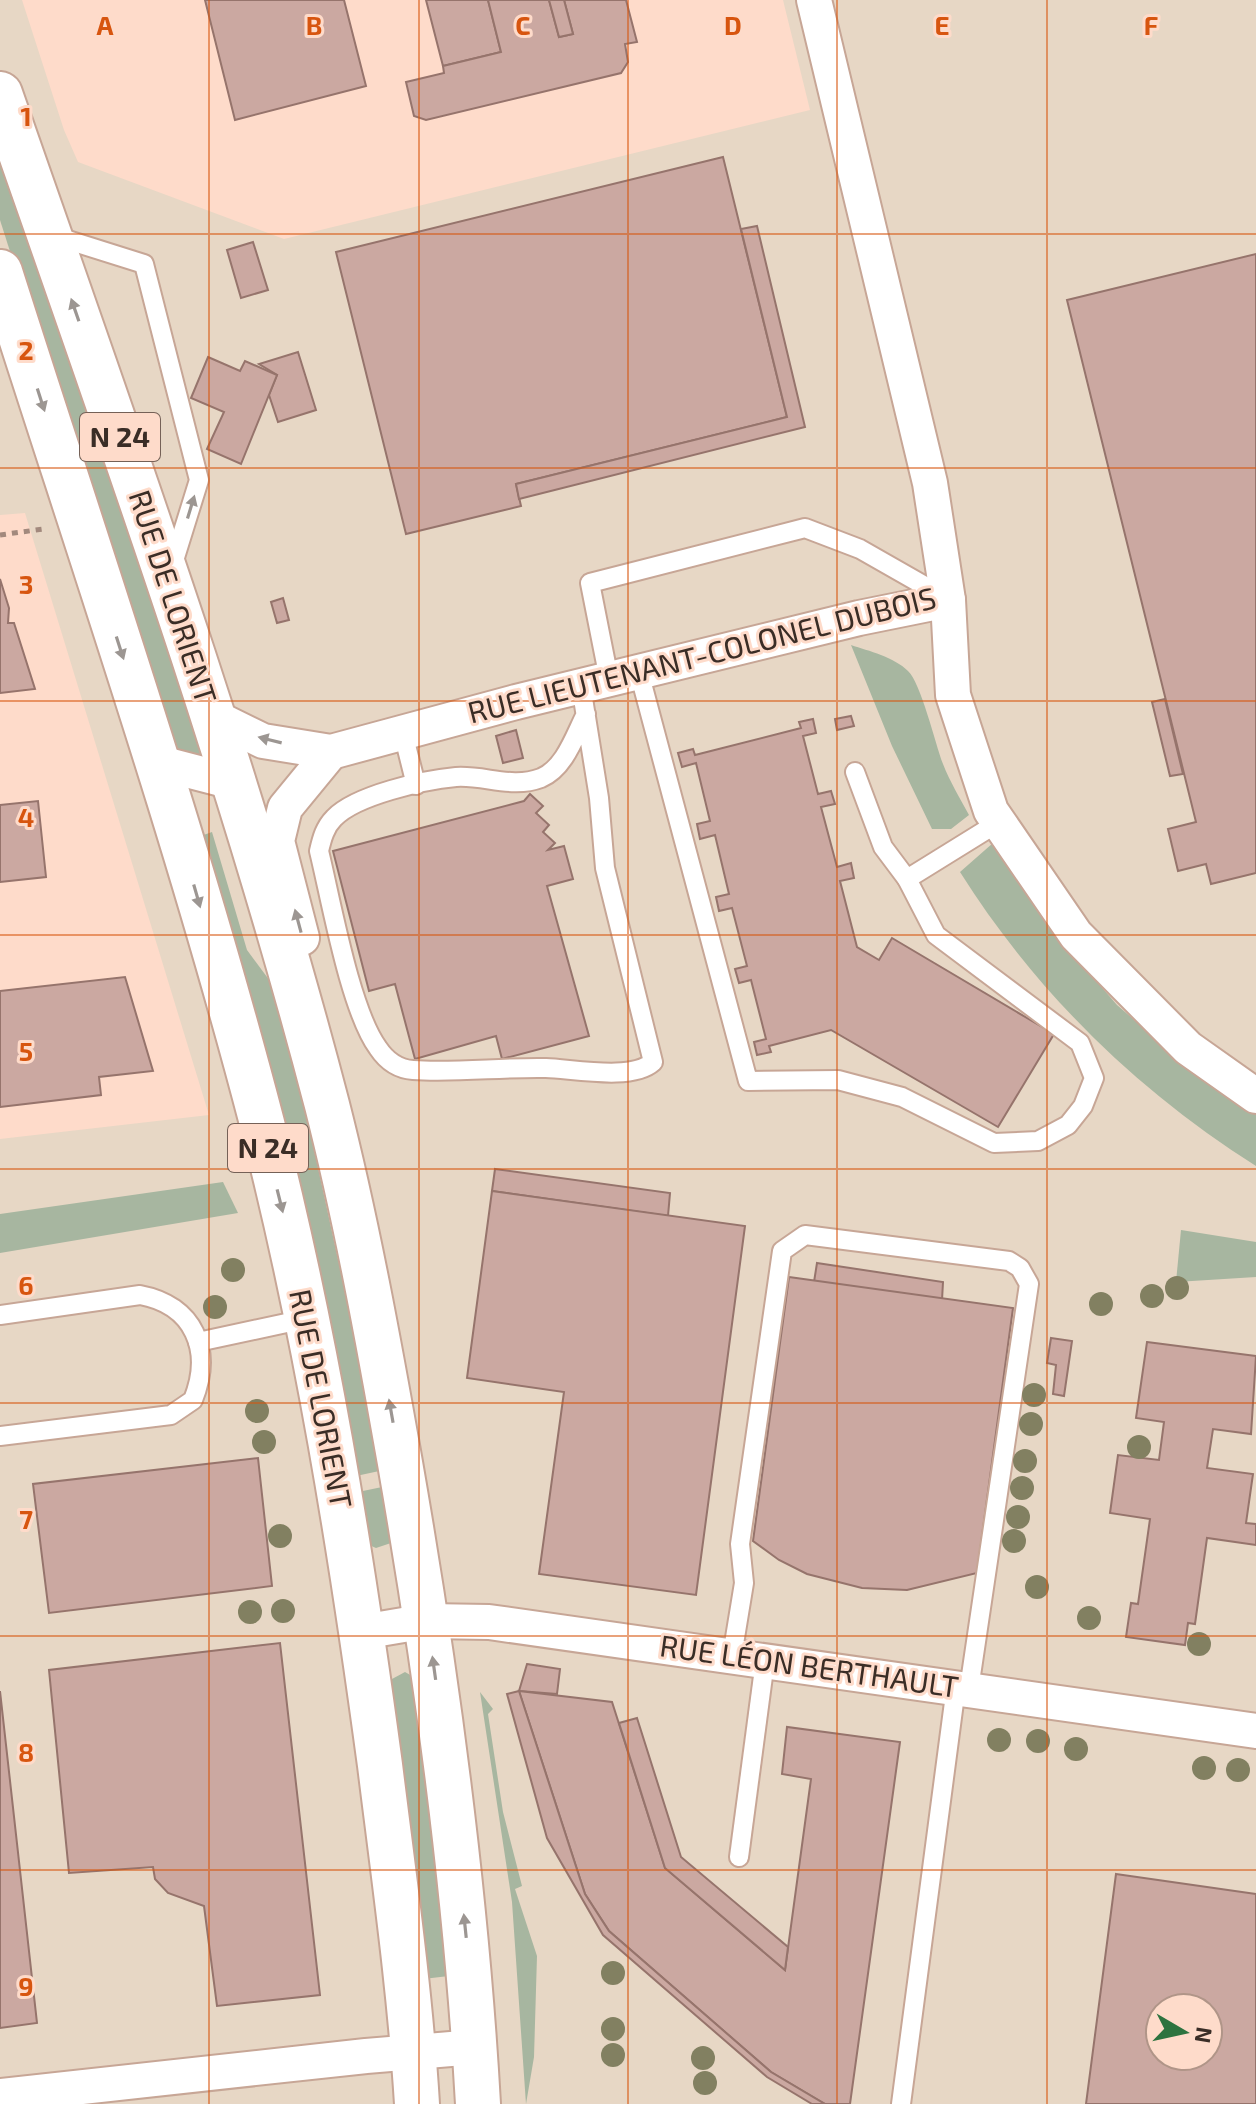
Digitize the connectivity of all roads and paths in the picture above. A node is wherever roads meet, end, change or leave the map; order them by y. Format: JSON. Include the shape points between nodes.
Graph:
{"nodes":[{"id":1,"x":814,"y":0,"type":"edge"},
{"id":2,"x":0,"y":94,"type":"edge"},
{"id":3,"x":49,"y":234,"type":"junction"},
{"id":4,"x":0,"y":272,"type":"edge"},
{"id":5,"x":167,"y":581,"type":"junction"},
{"id":6,"x":948,"y":600,"type":"junction"},
{"id":7,"x":604,"y":688,"type":"junction"},
{"id":8,"x":212,"y":716,"type":"junction"},
{"id":9,"x":403,"y":733,"type":"junction"},
{"id":10,"x":331,"y":752,"type":"junction"},
{"id":11,"x":156,"y":762,"type":"junction"},
{"id":12,"x":855,"y":772,"type":"dead end"},
{"id":13,"x":233,"y":782,"type":"junction"},
{"id":14,"x":416,"y":785,"type":"junction"},
{"id":15,"x":999,"y":822,"type":"junction"},
{"id":16,"x":907,"y":879,"type":"junction"},
{"id":17,"x":1256,"y":1096,"type":"edge"},
{"id":18,"x":327,"y":1105,"type":"junction"},
{"id":19,"x":0,"y":1315,"type":"edge"},
{"id":20,"x":305,"y":1319,"type":"junction"},
{"id":21,"x":198,"y":1342,"type":"junction"},
{"id":22,"x":0,"y":1436,"type":"edge"},
{"id":23,"x":427,"y":1621,"type":"junction"},
{"id":24,"x":362,"y":1632,"type":"junction"},
{"id":25,"x":748,"y":1659,"type":"junction"},
{"id":26,"x":963,"y":1688,"type":"junction"},
{"id":27,"x":1256,"y":1731,"type":"edge"},
{"id":28,"x":739,"y":1857,"type":"dead end"},
{"id":29,"x":475,"y":2047,"type":"junction"},
{"id":30,"x":414,"y":2051,"type":"junction"},
{"id":31,"x":108,"y":2094,"type":"edge"},
{"id":32,"x":0,"y":2096,"type":"edge"},
{"id":33,"x":417,"y":2104,"type":"edge"},
{"id":34,"x":478,"y":2104,"type":"edge"},
{"id":35,"x":901,"y":2104,"type":"edge"}],
"edges":[{"from":1,"to":6,"type":"street","name":"RUE LIEUTENANT-COLONEL DUBOIS","via":[[930,483]]},
{"from":2,"to":3,"type":"main road","name":"RUE DE LORIENT","number":"N 24"},
{"from":5,"to":3,"type":"main road","name":"RUE DE LORIENT","number":"N 24","one_way":true},
{"from":5,"to":3,"type":"lane","one_way":true,"via":[[199,480],[144,264]]},
{"from":4,"to":11,"type":"main road","name":"RUE DE LORIENT","number":"N 24","one_way":true},
{"from":5,"to":8,"type":"main road","name":"RUE DE LORIENT","number":"N 24"},
{"from":6,"to":7,"type":"street","name":"RUE LIEUTENANT-COLONEL DUBOIS"},
{"from":6,"to":7,"type":"lane","via":[[860,549],[805,528],[590,583]]},
{"from":6,"to":15,"type":"street","via":[[953,695]]},
{"from":7,"to":9,"type":"street","name":"RUE LIEUTENANT-COLONEL DUBOIS"},
{"from":7,"to":14,"type":"lane","via":[[561,762],[543,777],[513,784],[456,777]]},
{"from":7,"to":14,"type":"lane","via":[[605,868],[653,1062],[646,1068],[614,1073],[501,1067],[412,1070],[391,1063],[377,1047],[345,957],[319,851],[335,817],[355,803]]},
{"from":7,"to":16,"type":"lane","via":[[748,1081],[838,1080],[902,1097],[994,1143],[1038,1141],[1068,1125],[1094,1078],[1080,1043],[936,935]]},
{"from":10,"to":8,"type":"street","one_way":true,"via":[[263,741]]},
{"from":8,"to":13,"type":"main road","name":"RUE DE LORIENT","number":"N 24"},
{"from":9,"to":10,"type":"street","name":"RUE LIEUTENANT-COLONEL DUBOIS"},
{"from":9,"to":14,"type":"lane"},
{"from":18,"to":10,"type":"street","name":"RUE DE LORIENT","one_way":true,"via":[[335,1066],[277,841],[285,808]]},
{"from":11,"to":13,"type":"street"},
{"from":11,"to":20,"type":"main road","name":"RUE DE LORIENT","number":"N 24","one_way":true,"via":[[262,1122]]},
{"from":12,"to":16,"type":"lane","via":[[883,847]]},
{"from":13,"to":18,"type":"main road","name":"RUE DE LORIENT","number":"N 24"},
{"from":15,"to":16,"type":"lane"},
{"from":15,"to":17,"type":"street","via":[[1076,935],[1188,1048]]},
{"from":23,"to":18,"type":"main road","name":"RUE DE LORIENT","number":"N 24","one_way":true,"via":[[371,1309]]},
{"from":19,"to":21,"type":"lane","via":[[140,1295],[174,1306],[187,1318]]},
{"from":20,"to":21,"type":"lane"},
{"from":20,"to":24,"type":"main road","name":"RUE DE LORIENT","number":"N 24"},
{"from":21,"to":22,"type":"lane","via":[[199,1385],[184,1409],[96,1426]]},
{"from":23,"to":24,"type":"street","name":"RUE LÉON BERTHAULT"},
{"from":23,"to":25,"type":"street","name":"RUE LÉON BERTHAULT","via":[[489,1622]]},
{"from":29,"to":23,"type":"main road","name":"RUE DE LORIENT","number":"N 24","one_way":true},
{"from":24,"to":30,"type":"main road","name":"RUE DE LORIENT","number":"N 24"},
{"from":25,"to":26,"type":"street","name":"RUE LÉON BERTHAULT"},
{"from":25,"to":26,"type":"lane","via":[[740,1544],[782,1251],[805,1235],[1009,1261],[1029,1284]]},
{"from":25,"to":28,"type":"lane"},
{"from":26,"to":27,"type":"street","name":"RUE LÉON BERTHAULT"},
{"from":26,"to":35,"type":"lane"},
{"from":29,"to":30,"type":"street"},
{"from":29,"to":34,"type":"main road","name":"RUE DE LORIENT","number":"N 24"},
{"from":30,"to":31,"type":"street"},
{"from":30,"to":33,"type":"main road","name":"RUE DE LORIENT","number":"N 24"},
{"from":31,"to":32,"type":"street"}]}
